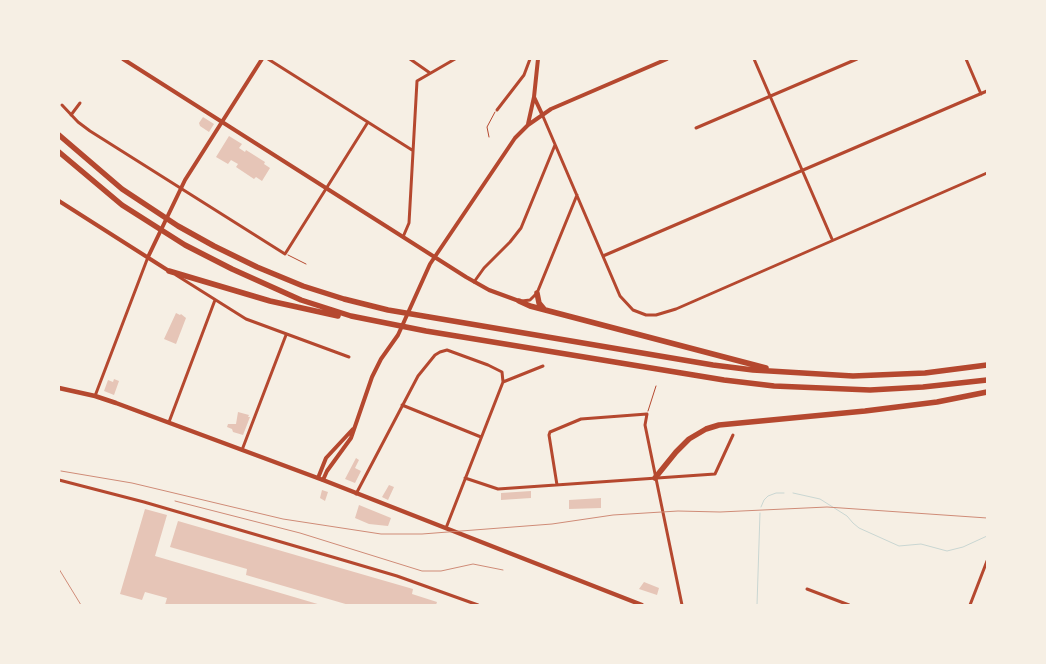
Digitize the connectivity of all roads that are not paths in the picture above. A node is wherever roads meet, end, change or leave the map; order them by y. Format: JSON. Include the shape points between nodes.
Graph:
{"nodes":[{"id":1,"x":123,"y":59,"type":"edge"},
{"id":2,"x":262,"y":59,"type":"edge"},
{"id":3,"x":268,"y":59,"type":"edge"},
{"id":4,"x":410,"y":59,"type":"edge"},
{"id":5,"x":455,"y":59,"type":"edge"},
{"id":6,"x":530,"y":59,"type":"edge"},
{"id":7,"x":538,"y":59,"type":"edge"},
{"id":8,"x":667,"y":59,"type":"edge"},
{"id":9,"x":754,"y":59,"type":"edge"},
{"id":10,"x":857,"y":59,"type":"edge"},
{"id":11,"x":966,"y":59,"type":"edge"},
{"id":12,"x":430,"y":73,"type":"junction"},
{"id":13,"x":987,"y":92,"type":"edge"},
{"id":14,"x":981,"y":94,"type":"junction"},
{"id":15,"x":770,"y":96,"type":"junction"},
{"id":16,"x":534,"y":97,"type":"junction"},
{"id":17,"x":80,"y":103,"type":"dead end"},
{"id":18,"x":62,"y":105,"type":"dead end"},
{"id":19,"x":497,"y":110,"type":"road end"},
{"id":20,"x":542,"y":114,"type":"junction"},
{"id":21,"x":71,"y":115,"type":"junction"},
{"id":22,"x":222,"y":122,"type":"junction"},
{"id":23,"x":368,"y":122,"type":"junction"},
{"id":24,"x":528,"y":125,"type":"junction"},
{"id":25,"x":696,"y":128,"type":"dead end"},
{"id":26,"x":59,"y":136,"type":"edge"},
{"id":27,"x":555,"y":145,"type":"junction"},
{"id":28,"x":412,"y":150,"type":"junction"},
{"id":29,"x":59,"y":152,"type":"edge"},
{"id":30,"x":802,"y":171,"type":"junction"},
{"id":31,"x":987,"y":173,"type":"edge"},
{"id":32,"x":181,"y":188,"type":"junction"},
{"id":33,"x":326,"y":188,"type":"junction"},
{"id":34,"x":577,"y":195,"type":"junction"},
{"id":35,"x":60,"y":203,"type":"edge"},
{"id":36,"x":403,"y":238,"type":"junction"},
{"id":37,"x":832,"y":239,"type":"junction"},
{"id":38,"x":603,"y":256,"type":"junction"},
{"id":39,"x":148,"y":257,"type":"junction"},
{"id":40,"x":169,"y":271,"type":"junction"},
{"id":41,"x":474,"y":282,"type":"junction"},
{"id":42,"x":537,"y":293,"type":"junction"},
{"id":43,"x":215,"y":300,"type":"junction"},
{"id":44,"x":519,"y":302,"type":"junction"},
{"id":45,"x":544,"y":309,"type":"junction"},
{"id":46,"x":371,"y":321,"type":"junction"},
{"id":47,"x":286,"y":335,"type":"junction"},
{"id":48,"x":348,"y":357,"type":"dead end"},
{"id":49,"x":987,"y":365,"type":"edge"},
{"id":50,"x":543,"y":366,"type":"dead end"},
{"id":51,"x":793,"y":373,"type":"junction"},
{"id":52,"x":987,"y":380,"type":"edge"},
{"id":53,"x":503,"y":382,"type":"junction"},
{"id":54,"x":59,"y":388,"type":"edge"},
{"id":55,"x":987,"y":392,"type":"edge"},
{"id":56,"x":95,"y":396,"type":"junction"},
{"id":57,"x":402,"y":405,"type":"junction"},
{"id":58,"x":168,"y":422,"type":"junction"},
{"id":59,"x":355,"y":427,"type":"junction"},
{"id":60,"x":733,"y":435,"type":"dead end"},
{"id":61,"x":481,"y":437,"type":"junction"},
{"id":62,"x":242,"y":450,"type":"junction"},
{"id":63,"x":318,"y":478,"type":"junction"},
{"id":64,"x":465,"y":478,"type":"junction"},
{"id":65,"x":656,"y":478,"type":"junction"},
{"id":66,"x":59,"y":480,"type":"edge"},
{"id":67,"x":323,"y":480,"type":"junction"},
{"id":68,"x":557,"y":485,"type":"junction"},
{"id":69,"x":356,"y":494,"type":"junction"},
{"id":70,"x":446,"y":529,"type":"junction"},
{"id":71,"x":987,"y":561,"type":"edge"},
{"id":72,"x":807,"y":589,"type":"dead end"},
{"id":73,"x":478,"y":605,"type":"edge"},
{"id":74,"x":642,"y":605,"type":"edge"},
{"id":75,"x":682,"y":605,"type":"edge"},
{"id":76,"x":849,"y":605,"type":"edge"},
{"id":77,"x":970,"y":605,"type":"edge"}],
"edges":[{"from":1,"to":22,"type":"street"},
{"from":2,"to":22,"type":"street"},
{"from":3,"to":23,"type":"street"},
{"from":4,"to":12,"type":"street"},
{"from":5,"to":12,"type":"street"},
{"from":6,"to":19,"type":"street","via":[[524,76]]},
{"from":7,"to":16,"type":"street"},
{"from":8,"to":20,"type":"street"},
{"from":9,"to":15,"type":"street"},
{"from":10,"to":15,"type":"street"},
{"from":11,"to":14,"type":"street"},
{"from":12,"to":28,"type":"street","via":[[417,81]]},
{"from":13,"to":14,"type":"street"},
{"from":14,"to":30,"type":"street"},
{"from":15,"to":25,"type":"street"},
{"from":15,"to":30,"type":"street"},
{"from":16,"to":20,"type":"street"},
{"from":16,"to":24,"type":"street"},
{"from":17,"to":21,"type":"street"},
{"from":18,"to":21,"type":"street"},
{"from":20,"to":24,"type":"street"},
{"from":20,"to":27,"type":"street"},
{"from":21,"to":32,"type":"street","via":[[90,131]]},
{"from":22,"to":32,"type":"street"},
{"from":22,"to":33,"type":"street"},
{"from":23,"to":28,"type":"street"},
{"from":23,"to":33,"type":"street"},
{"from":24,"to":59,"type":"street","via":[[509,146],[430,264],[398,335],[372,377]]},
{"from":26,"to":51,"type":"highway","via":[[122,189],[178,226],[257,267],[303,286],[420,316],[712,366]]},
{"from":27,"to":34,"type":"street"},
{"from":27,"to":41,"type":"street","via":[[520,228]]},
{"from":28,"to":36,"type":"street","via":[[409,224]]},
{"from":29,"to":46,"type":"highway","via":[[122,205],[169,236],[301,300]]},
{"from":30,"to":37,"type":"street"},
{"from":30,"to":38,"type":"street"},
{"from":31,"to":37,"type":"street"},
{"from":32,"to":33,"type":"street","via":[[285,254]]},
{"from":32,"to":39,"type":"street"},
{"from":33,"to":36,"type":"street"},
{"from":34,"to":38,"type":"street"},
{"from":34,"to":42,"type":"street"},
{"from":35,"to":39,"type":"street"},
{"from":36,"to":41,"type":"street"},
{"from":37,"to":38,"type":"street","via":[[656,315],[638,313],[627,304],[620,296]]},
{"from":39,"to":40,"type":"street"},
{"from":39,"to":56,"type":"street"},
{"from":40,"to":43,"type":"street"},
{"from":40,"to":46,"type":"highway","via":[[270,301]]},
{"from":41,"to":44,"type":"street"},
{"from":42,"to":44,"type":"street","via":[[530,300]]},
{"from":42,"to":45,"type":"highway","via":[[538,303]]},
{"from":43,"to":47,"type":"street","via":[[246,319]]},
{"from":43,"to":58,"type":"street"},
{"from":44,"to":45,"type":"highway"},
{"from":45,"to":51,"type":"highway"},
{"from":46,"to":52,"type":"highway","via":[[714,379],[774,386],[870,390]]},
{"from":47,"to":48,"type":"street"},
{"from":47,"to":62,"type":"street"},
{"from":49,"to":51,"type":"highway","via":[[884,375]]},
{"from":50,"to":53,"type":"street"},
{"from":53,"to":57,"type":"street","via":[[500,370],[443,350],[419,374]]},
{"from":53,"to":61,"type":"street"},
{"from":54,"to":56,"type":"main road"},
{"from":55,"to":65,"type":"highway","via":[[865,411],[719,425],[689,439]]},
{"from":56,"to":58,"type":"main road"},
{"from":57,"to":61,"type":"street"},
{"from":57,"to":69,"type":"street"},
{"from":58,"to":62,"type":"main road"},
{"from":59,"to":63,"type":"street","via":[[326,458]]},
{"from":59,"to":67,"type":"street"},
{"from":60,"to":65,"type":"street","via":[[716,473]]},
{"from":61,"to":64,"type":"street"},
{"from":62,"to":63,"type":"main road"},
{"from":63,"to":67,"type":"main road"},
{"from":64,"to":68,"type":"street","via":[[498,489]]},
{"from":64,"to":70,"type":"street"},
{"from":65,"to":68,"type":"street"},
{"from":65,"to":68,"type":"street","via":[[645,425],[647,414],[581,418],[550,432]]},
{"from":65,"to":75,"type":"street"},
{"from":66,"to":73,"type":"street","via":[[397,576]]},
{"from":67,"to":69,"type":"main road"},
{"from":69,"to":70,"type":"main road"},
{"from":70,"to":74,"type":"main road"},
{"from":71,"to":77,"type":"street"},
{"from":72,"to":76,"type":"street"}]}
